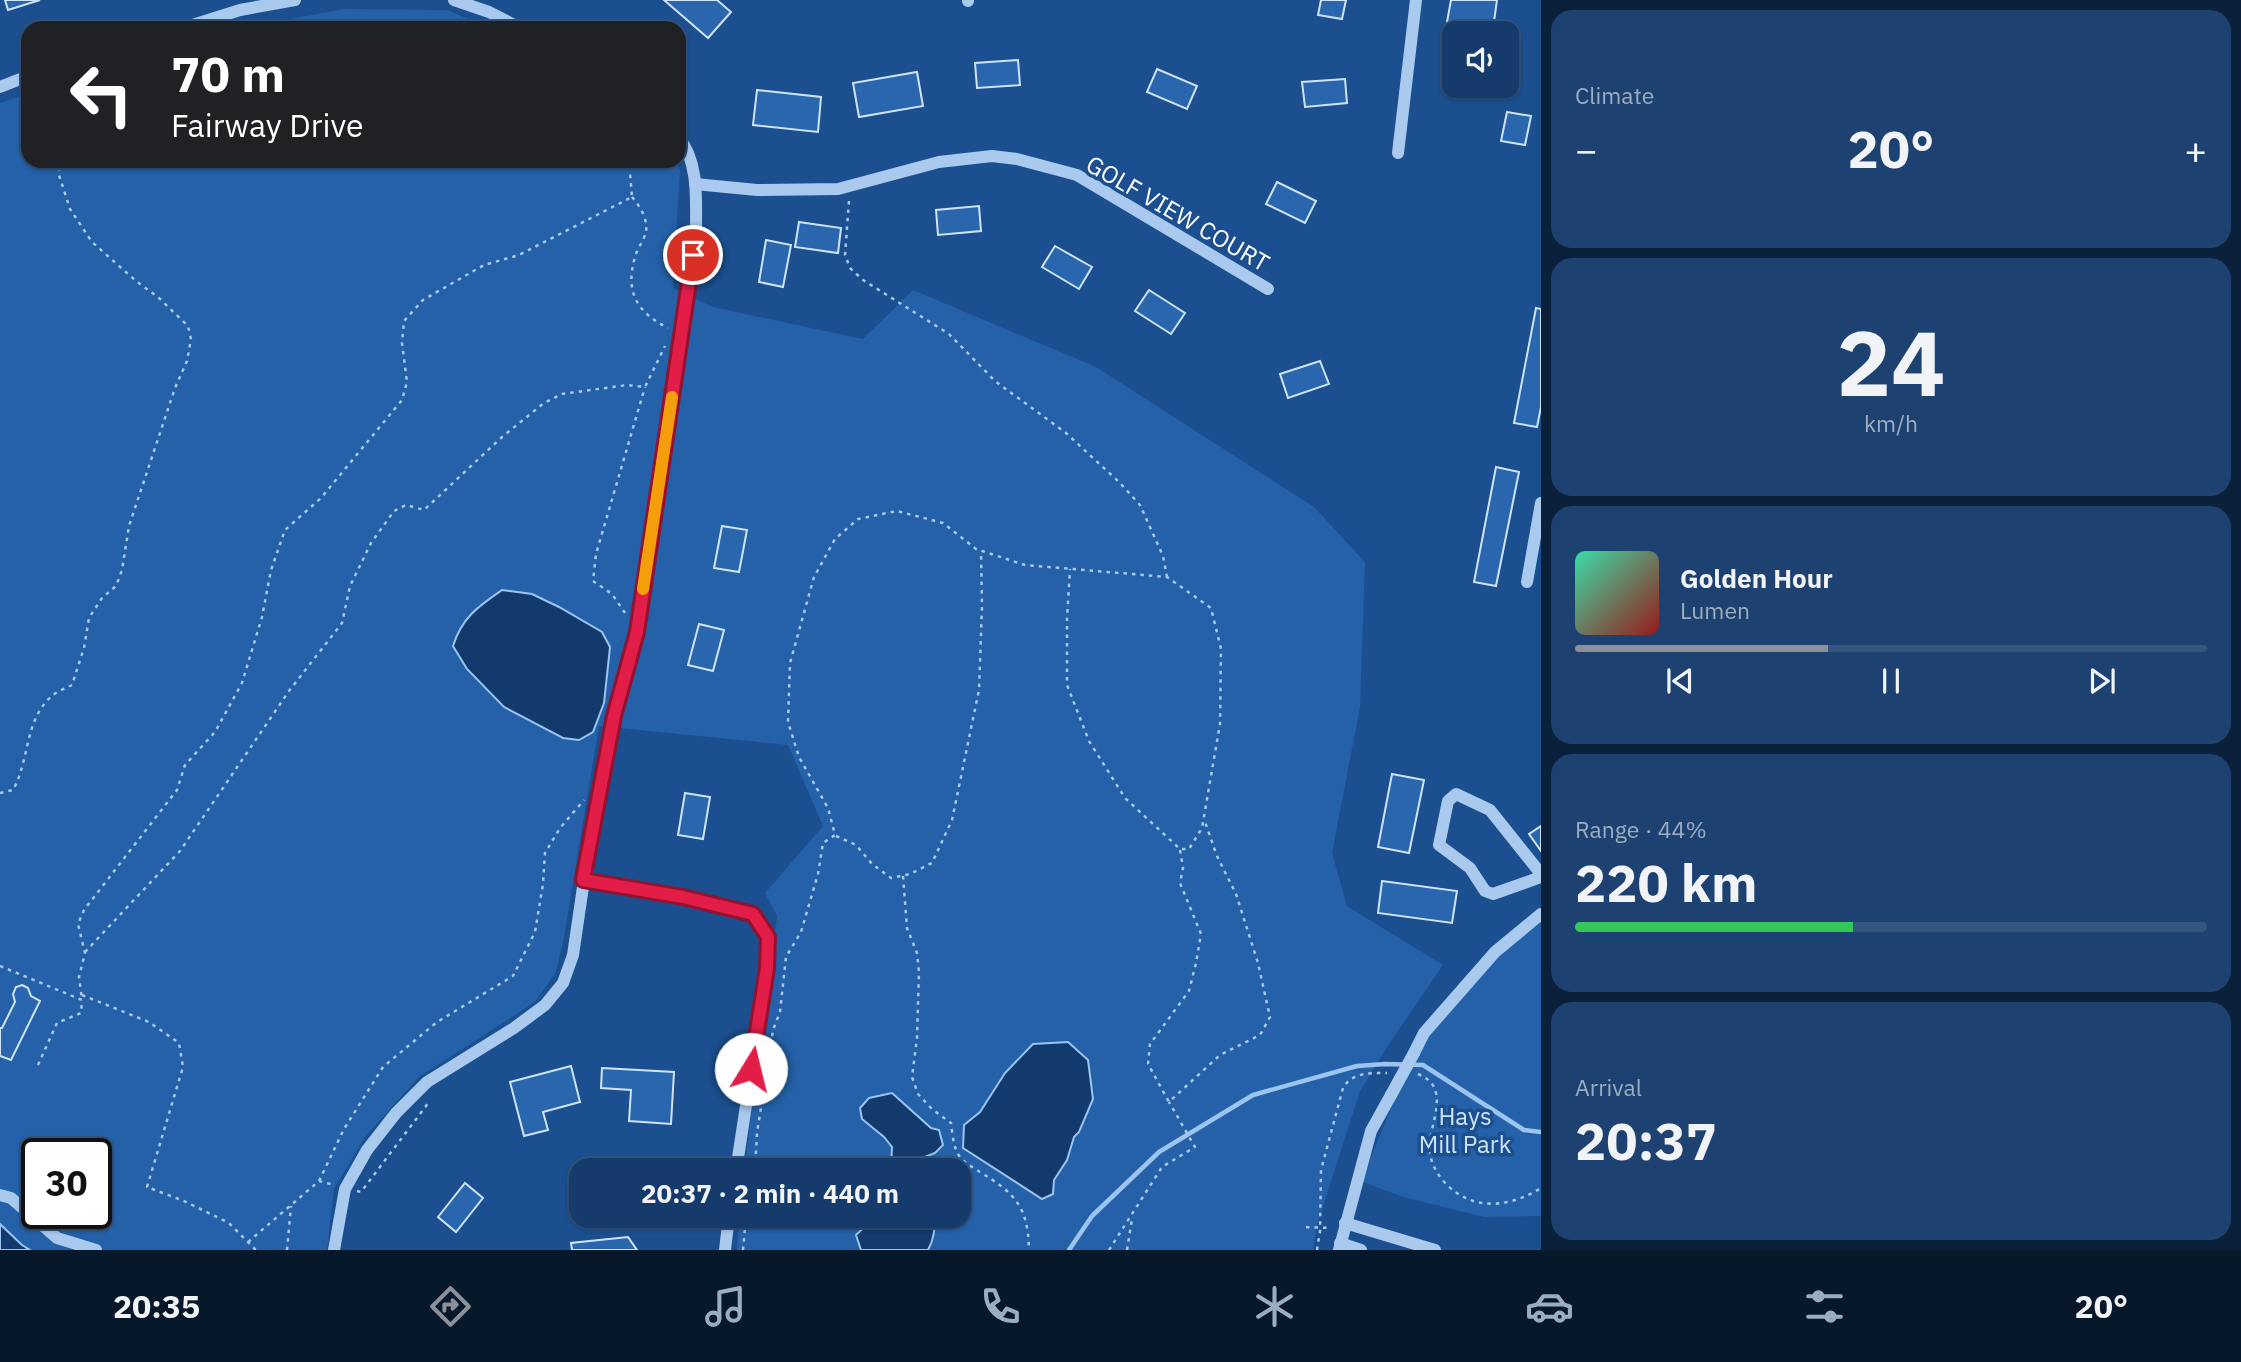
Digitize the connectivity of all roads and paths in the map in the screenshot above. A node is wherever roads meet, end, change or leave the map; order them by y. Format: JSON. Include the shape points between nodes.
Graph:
{"nodes":[{"id":1,"x":295,"y":0,"type":"edge"},
{"id":2,"x":454,"y":0,"type":"edge"},
{"id":3,"x":1416,"y":0,"type":"edge"},
{"id":4,"x":239,"y":5,"type":"edge"},
{"id":5,"x":200,"y":21,"type":"edge"},
{"id":6,"x":506,"y":21,"type":"edge"},
{"id":7,"x":21,"y":79,"type":"edge"},
{"id":8,"x":0,"y":87,"type":"edge"},
{"id":9,"x":686,"y":146,"type":"edge"},
{"id":10,"x":1398,"y":153,"type":"dead end"},
{"id":11,"x":59,"y":168,"type":"edge"},
{"id":12,"x":630,"y":168,"type":"edge"},
{"id":13,"x":695,"y":184,"type":"junction"},
{"id":14,"x":850,"y":185,"type":"junction"},
{"id":15,"x":632,"y":197,"type":"junction"},
{"id":16,"x":1268,"y":289,"type":"dead end"},
{"id":17,"x":677,"y":333,"type":"junction"},
{"id":18,"x":645,"y":387,"type":"junction"},
{"id":19,"x":1541,"y":503,"type":"edge"},
{"id":20,"x":981,"y":551,"type":"junction"},
{"id":21,"x":1070,"y":569,"type":"junction"},
{"id":22,"x":1167,"y":576,"type":"junction"},
{"id":23,"x":1527,"y":582,"type":"dead end"},
{"id":24,"x":637,"y":632,"type":"junction"},
{"id":25,"x":0,"y":793,"type":"edge"},
{"id":26,"x":585,"y":798,"type":"dead end"},
{"id":27,"x":1203,"y":819,"type":"junction"},
{"id":28,"x":835,"y":835,"type":"junction"},
{"id":29,"x":1180,"y":849,"type":"junction"},
{"id":30,"x":1541,"y":875,"type":"edge"},
{"id":31,"x":903,"y":876,"type":"junction"},
{"id":32,"x":583,"y":880,"type":"junction"},
{"id":33,"x":1541,"y":914,"type":"edge"},
{"id":34,"x":85,"y":953,"type":"junction"},
{"id":35,"x":0,"y":966,"type":"edge"},
{"id":36,"x":82,"y":998,"type":"junction"},
{"id":37,"x":38,"y":1065,"type":"dead end"},
{"id":38,"x":1396,"y":1073,"type":"dead end"},
{"id":39,"x":1417,"y":1074,"type":"dead end"},
{"id":40,"x":1169,"y":1102,"type":"junction"},
{"id":41,"x":738,"y":1158,"type":"edge"},
{"id":42,"x":756,"y":1158,"type":"edge"},
{"id":43,"x":319,"y":1181,"type":"dead end"},
{"id":44,"x":1541,"y":1188,"type":"edge"},
{"id":45,"x":0,"y":1195,"type":"edge"},
{"id":46,"x":291,"y":1206,"type":"dead end"},
{"id":47,"x":1133,"y":1215,"type":"junction"},
{"id":48,"x":1344,"y":1226,"type":"junction"},
{"id":49,"x":1306,"y":1227,"type":"dead end"},
{"id":50,"x":1320,"y":1227,"type":"junction"},
{"id":51,"x":728,"y":1228,"type":"edge"},
{"id":52,"x":745,"y":1228,"type":"edge"},
{"id":53,"x":1339,"y":1247,"type":"edge"},
{"id":54,"x":96,"y":1250,"type":"edge"},
{"id":55,"x":256,"y":1250,"type":"edge"},
{"id":56,"x":287,"y":1250,"type":"edge"},
{"id":57,"x":334,"y":1250,"type":"edge"},
{"id":58,"x":725,"y":1250,"type":"edge"},
{"id":59,"x":743,"y":1250,"type":"edge"},
{"id":60,"x":1029,"y":1250,"type":"edge"},
{"id":61,"x":1109,"y":1250,"type":"edge"},
{"id":62,"x":1127,"y":1250,"type":"edge"},
{"id":63,"x":1317,"y":1250,"type":"edge"},
{"id":64,"x":1361,"y":1250,"type":"edge"},
{"id":65,"x":1435,"y":1250,"type":"edge"}],
"edges":[{"from":1,"to":4,"type":"street"},
{"from":2,"to":6,"type":"street"},
{"from":3,"to":10,"type":"street"},
{"from":4,"to":5,"type":"street"},
{"from":7,"to":8,"type":"street"},
{"from":9,"to":13,"type":"street"},
{"from":11,"to":25,"type":"path","via":[[70,209],[92,242],[188,326],[191,339],[130,526],[117,586],[89,618],[72,685],[53,695],[34,720],[13,790]]},
{"from":12,"to":15,"type":"path"},
{"from":13,"to":14,"type":"street","name":"GOLF VIEW COURT","via":[[757,190]]},
{"from":13,"to":17,"type":"street","via":[[696,230]]},
{"from":14,"to":16,"type":"street","name":"GOLF VIEW COURT","via":[[963,158],[1017,159],[1077,175]]},
{"from":14,"to":22,"type":"path","via":[[845,255],[850,268],[949,334],[995,381],[1066,433],[1118,482],[1140,505]]},
{"from":15,"to":17,"type":"path","via":[[642,209],[646,232],[629,283],[638,305],[654,321]]},
{"from":15,"to":34,"type":"path","via":[[519,255],[484,265],[423,300],[404,321],[407,382],[402,400],[321,498],[285,530],[242,683],[215,732],[185,765],[177,790],[84,911],[78,924]]},
{"from":17,"to":18,"type":"path"},
{"from":17,"to":24,"type":"street"},
{"from":18,"to":24,"type":"path","via":[[596,554],[593,581],[612,594]]},
{"from":18,"to":34,"type":"path","via":[[627,385],[562,394],[502,438],[424,510],[406,505],[394,511],[371,543],[350,586],[342,623],[289,691],[180,851]]},
{"from":19,"to":23,"type":"street"},
{"from":20,"to":21,"type":"path","via":[[1025,565]]},
{"from":20,"to":28,"type":"path","via":[[943,523],[897,511],[858,519],[835,539],[814,577],[790,663],[788,722],[799,757],[828,808]]},
{"from":20,"to":31,"type":"path","via":[[979,690],[952,820],[932,863]]},
{"from":21,"to":22,"type":"path"},
{"from":21,"to":29,"type":"path","via":[[1067,684],[1089,741],[1125,798]]},
{"from":22,"to":27,"type":"path","via":[[1211,608],[1221,649],[1220,724]]},
{"from":24,"to":32,"type":"street","via":[[614,716]]},
{"from":26,"to":43,"type":"path","via":[[545,853],[535,932],[513,976],[437,1022],[383,1067],[344,1129]]},
{"from":27,"to":29,"type":"path","via":[[1189,849]]},
{"from":27,"to":40,"type":"path","via":[[1236,894],[1270,1017],[1260,1035],[1220,1055]]},
{"from":28,"to":31,"type":"path","via":[[856,845],[891,878]]},
{"from":28,"to":42,"type":"path","via":[[823,844],[801,932],[786,957]]},
{"from":29,"to":40,"type":"path","via":[[1180,883],[1200,934],[1189,991],[1150,1044],[1148,1064]]},
{"from":30,"to":30,"type":"street","via":[[1490,810],[1455,794],[1448,801],[1439,845],[1470,868],[1485,891],[1493,894]]},
{"from":31,"to":60,"type":"path","via":[[907,928],[919,972],[912,1077],[918,1094],[951,1123],[956,1150],[965,1162],[1019,1202],[1029,1227]]},
{"from":32,"to":41,"type":"street","via":[[753,914],[768,937]]},
{"from":32,"to":57,"type":"street","via":[[573,955],[563,983],[545,1005],[427,1082],[396,1114],[367,1150],[345,1189]]},
{"from":33,"to":48,"type":"street","bridge":true,"via":[[1494,952],[1424,1033],[1371,1131]]},
{"from":34,"to":36,"type":"path","via":[[79,977]]},
{"from":35,"to":36,"type":"path"},
{"from":36,"to":37,"type":"path","via":[[81,1013],[57,1023]]},
{"from":36,"to":55,"type":"path","via":[[149,1022],[179,1043],[183,1067],[147,1187],[229,1223]]},
{"from":38,"to":50,"type":"path","via":[[1361,1075],[1343,1088],[1321,1170]]},
{"from":39,"to":44,"type":"path","via":[[1426,1077],[1436,1090],[1431,1159],[1458,1194],[1471,1201],[1499,1204]]},
{"from":40,"to":47,"type":"path","via":[[1195,1147],[1162,1167]]},
{"from":45,"to":54,"type":"street","via":[[10,1198],[57,1238]]},
{"from":46,"to":56,"type":"path"},
{"from":47,"to":61,"type":"path"},
{"from":47,"to":62,"type":"path"},
{"from":48,"to":50,"type":"path"},
{"from":48,"to":53,"type":"street"},
{"from":48,"to":65,"type":"street"},
{"from":49,"to":50,"type":"path"},
{"from":50,"to":63,"type":"path"},
{"from":51,"to":58,"type":"street"},
{"from":52,"to":59,"type":"path"},
{"from":53,"to":64,"type":"street"}]}
